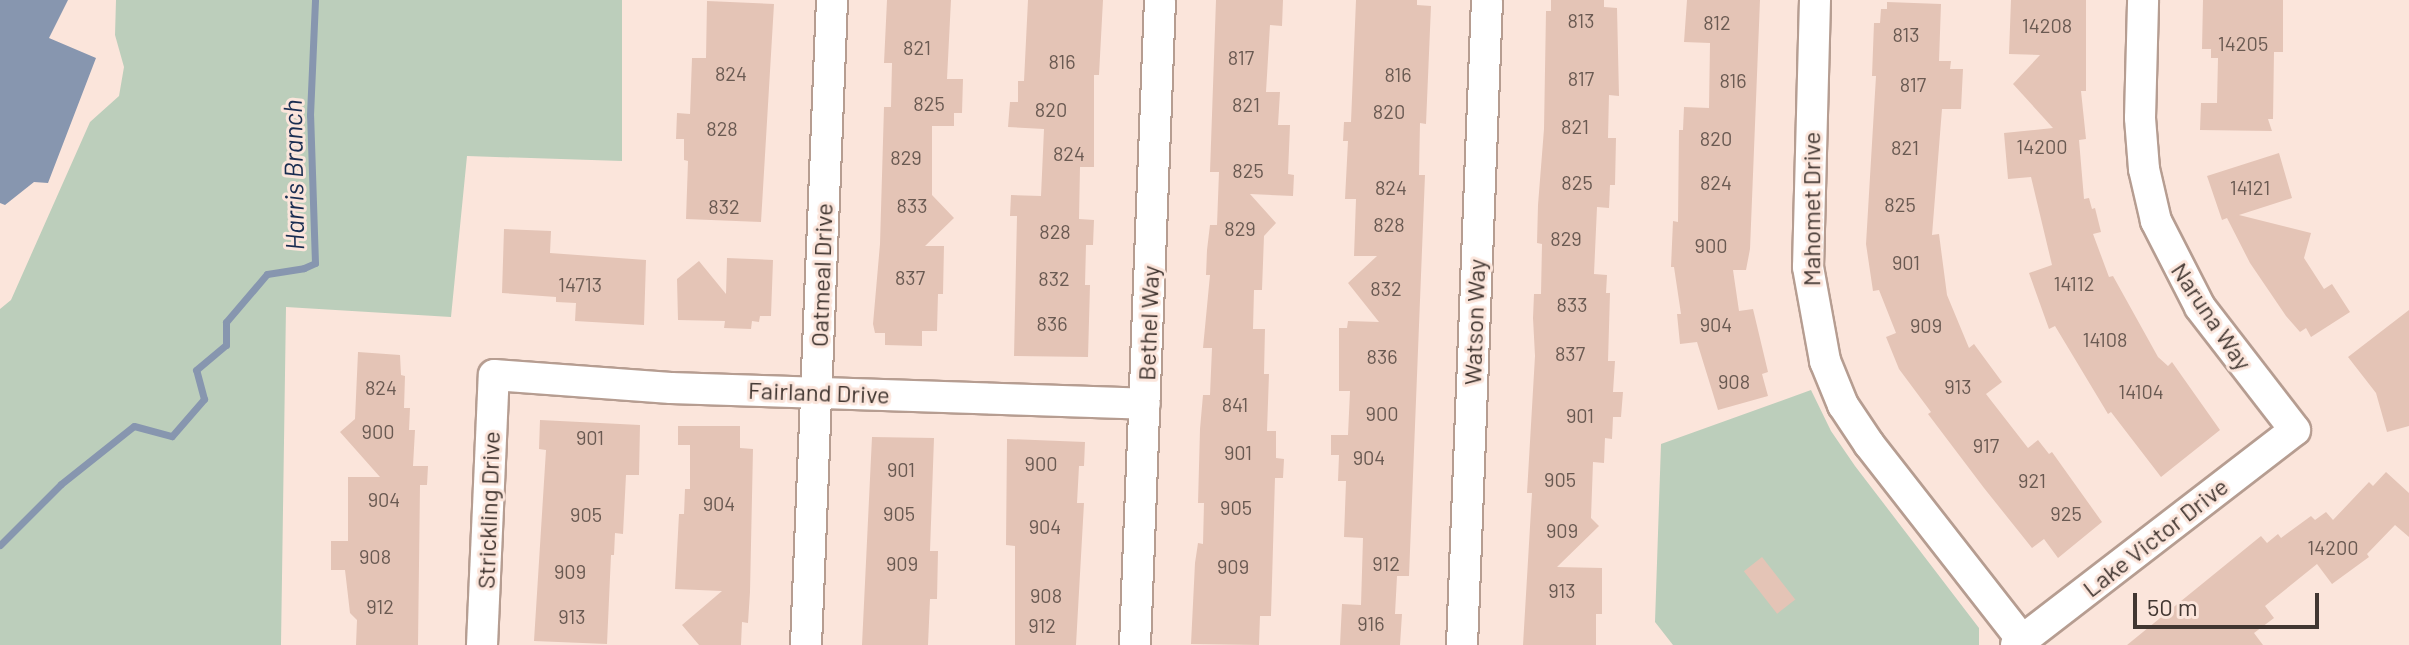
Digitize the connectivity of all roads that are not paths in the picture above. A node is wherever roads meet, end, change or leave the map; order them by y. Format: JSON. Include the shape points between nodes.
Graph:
{"nodes":[{"id":1,"x":832,"y":0,"type":"edge"},
{"id":2,"x":1160,"y":0,"type":"edge"},
{"id":3,"x":1487,"y":0,"type":"edge"},
{"id":4,"x":1815,"y":0,"type":"edge"},
{"id":5,"x":2143,"y":0,"type":"edge"},
{"id":6,"x":494,"y":375,"type":"joint"},
{"id":7,"x":817,"y":391,"type":"junction"},
{"id":8,"x":1145,"y":404,"type":"junction"},
{"id":9,"x":2295,"y":430,"type":"joint"},
{"id":10,"x":2019,"y":642,"type":"edge"},
{"id":11,"x":482,"y":645,"type":"edge"},
{"id":12,"x":806,"y":645,"type":"edge"},
{"id":13,"x":1135,"y":645,"type":"edge"},
{"id":14,"x":1462,"y":645,"type":"edge"}],
"edges":[{"from":1,"to":7,"type":"street","name":"Oatmeal Drive"},
{"from":2,"to":8,"type":"street","name":"Bethel Way"},
{"from":3,"to":14,"type":"street","name":"Watson Way"},
{"from":4,"to":10,"type":"street","name":"Mahomet Drive","via":[[1808,255],[1825,361],[1843,405],[1869,444]]},
{"from":5,"to":9,"type":"street","name":"Naruna Way","via":[[2140,118],[2156,221],[2200,307]]},
{"from":6,"to":7,"type":"street","name":"Fairland Drive","via":[[671,388]]},
{"from":6,"to":11,"type":"street","name":"Strickling Drive"},
{"from":7,"to":8,"type":"street","name":"Fairland Drive"},
{"from":7,"to":12,"type":"street","name":"Oatmeal Drive"},
{"from":8,"to":13,"type":"street","name":"Bethel Way"},
{"from":9,"to":10,"type":"street","name":"Lake Victor Drive"}]}
